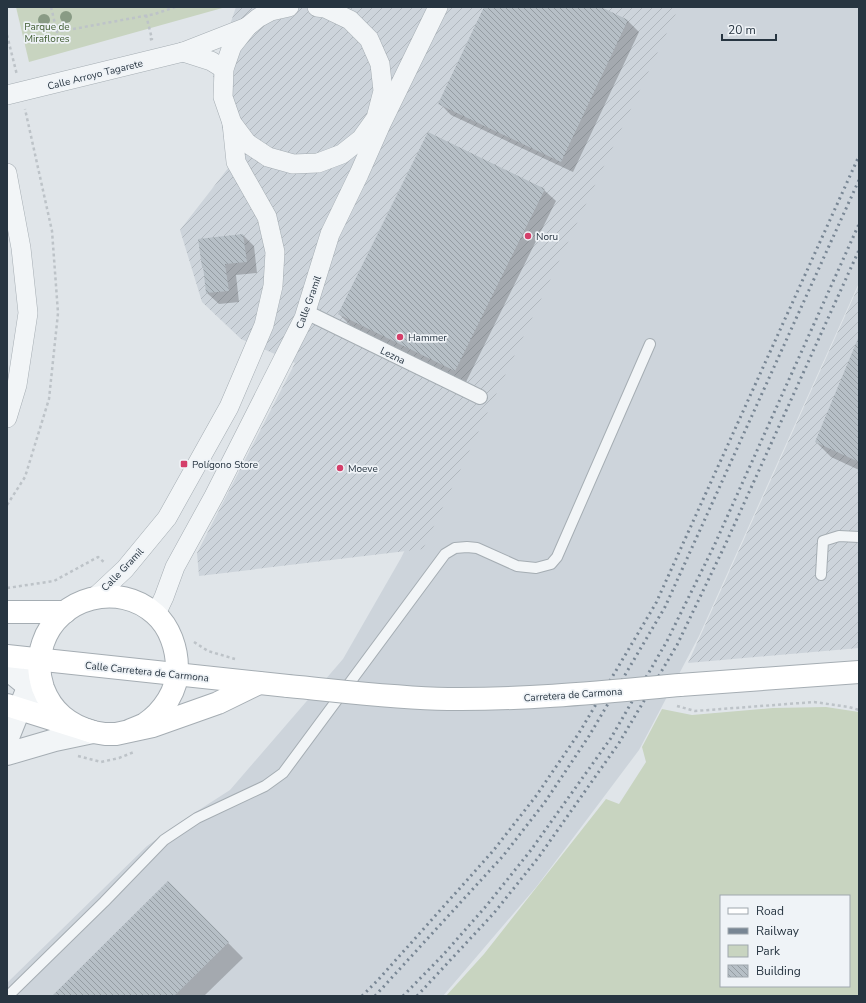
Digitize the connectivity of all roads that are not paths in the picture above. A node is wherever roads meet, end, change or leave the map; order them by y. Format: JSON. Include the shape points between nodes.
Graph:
{"nodes":[{"id":1,"x":317,"y":7,"type":"edge"},
{"id":2,"x":438,"y":7,"type":"edge"},
{"id":3,"x":277,"y":8,"type":"edge"},
{"id":4,"x":247,"y":27,"type":"junction"},
{"id":5,"x":183,"y":52,"type":"junction"},
{"id":6,"x":224,"y":69,"type":"junction"},
{"id":7,"x":7,"y":95,"type":"edge"},
{"id":8,"x":379,"y":120,"type":"junction"},
{"id":9,"x":232,"y":123,"type":"junction"},
{"id":10,"x":8,"y":178,"type":"edge"},
{"id":11,"x":306,"y":312,"type":"junction"},
{"id":12,"x":650,"y":344,"type":"dead end"},
{"id":13,"x":480,"y":397,"type":"dead end"},
{"id":14,"x":7,"y":418,"type":"edge"},
{"id":15,"x":859,"y":537,"type":"edge"},
{"id":16,"x":821,"y":575,"type":"dead end"},
{"id":17,"x":94,"y":598,"type":"junction"},
{"id":18,"x":7,"y":612,"type":"edge"},
{"id":19,"x":65,"y":612,"type":"junction"},
{"id":20,"x":156,"y":614,"type":"junction"},
{"id":21,"x":183,"y":642,"type":"junction"},
{"id":22,"x":7,"y":656,"type":"edge"},
{"id":23,"x":39,"y":660,"type":"junction"},
{"id":24,"x":7,"y":670,"type":"edge"},
{"id":25,"x":859,"y":672,"type":"edge"},
{"id":26,"x":177,"y":674,"type":"junction"},
{"id":27,"x":253,"y":682,"type":"junction"},
{"id":28,"x":288,"y":686,"type":"joint"},
{"id":29,"x":28,"y":687,"type":"junction"},
{"id":30,"x":52,"y":705,"type":"junction"},
{"id":31,"x":13,"y":707,"type":"edge"},
{"id":32,"x":131,"y":730,"type":"junction"},
{"id":33,"x":93,"y":732,"type":"junction"},
{"id":34,"x":7,"y":740,"type":"edge"},
{"id":35,"x":7,"y":754,"type":"edge"},
{"id":36,"x":8,"y":996,"type":"edge"}],
"edges":[{"from":1,"to":8,"type":"street","via":[[325,8],[350,20],[369,39],[380,64],[382,91]]},
{"from":2,"to":8,"type":"street","name":"Calle Gramil"},
{"from":3,"to":4,"type":"street"},
{"from":4,"to":5,"type":"street","name":"Calle Arroyo Tagarete"},
{"from":4,"to":6,"type":"street","via":[[232,46]]},
{"from":5,"to":6,"type":"street","via":[[211,61]]},
{"from":5,"to":7,"type":"street","name":"Calle Arroyo Tagarete"},
{"from":6,"to":9,"type":"street","via":[[223,97]]},
{"from":8,"to":9,"type":"street","via":[[362,139],[342,154],[318,163],[305,164],[293,164],[268,157],[248,143]]},
{"from":8,"to":11,"type":"street","name":"Calle Gramil","via":[[359,174],[330,234]]},
{"from":9,"to":17,"type":"street","name":"Calle Gramil","via":[[236,162],[267,217],[275,252],[273,286],[264,326],[229,407],[167,518],[119,575]]},
{"from":10,"to":14,"type":"street","via":[[28,313],[17,385]]},
{"from":11,"to":13,"type":"street","name":"Lezna"},
{"from":11,"to":20,"type":"street","name":"Calle Gramil","via":[[214,496],[175,567]]},
{"from":12,"to":36,"type":"lane","via":[[557,557],[551,564],[536,568],[517,566],[477,548],[467,547],[455,548],[445,554],[283,773],[265,786],[197,818],[164,840]]},
{"from":15,"to":16,"type":"lane","via":[[839,536],[823,541]]},
{"from":17,"to":19,"type":"main road","via":[[74,605]]},
{"from":17,"to":20,"type":"main road","via":[[127,599],[138,602]]},
{"from":18,"to":19,"type":"main road"},
{"from":19,"to":23,"type":"main road","via":[[47,634]]},
{"from":20,"to":21,"type":"main road"},
{"from":21,"to":26,"type":"main road","via":[[177,661]]},
{"from":21,"to":27,"type":"main road","via":[[198,663]]},
{"from":22,"to":23,"type":"main road","name":"Calle Carretera de Carmona"},
{"from":23,"to":26,"type":"main road","name":"Calle Carretera de Carmona"},
{"from":23,"to":29,"type":"street"},
{"from":23,"to":30,"type":"main road","via":[[42,684]]},
{"from":24,"to":29,"type":"street"},
{"from":25,"to":28,"type":"main road","name":"Carretera de Carmona","bridge":true,"via":[[676,695],[449,699]]},
{"from":26,"to":27,"type":"main road","name":"Calle Carretera de Carmona"},
{"from":26,"to":32,"type":"main road","via":[[174,689],[167,702],[145,724]]},
{"from":27,"to":28,"type":"main road","name":"Calle Carretera de Carmona"},
{"from":27,"to":32,"type":"main road","via":[[218,703],[153,726]]},
{"from":29,"to":30,"type":"street"},
{"from":29,"to":31,"type":"street"},
{"from":30,"to":33,"type":"main road","via":[[70,723]]},
{"from":31,"to":33,"type":"main road"},
{"from":31,"to":34,"type":"street"},
{"from":32,"to":33,"type":"main road","via":[[116,734]]},
{"from":33,"to":35,"type":"street"}]}
